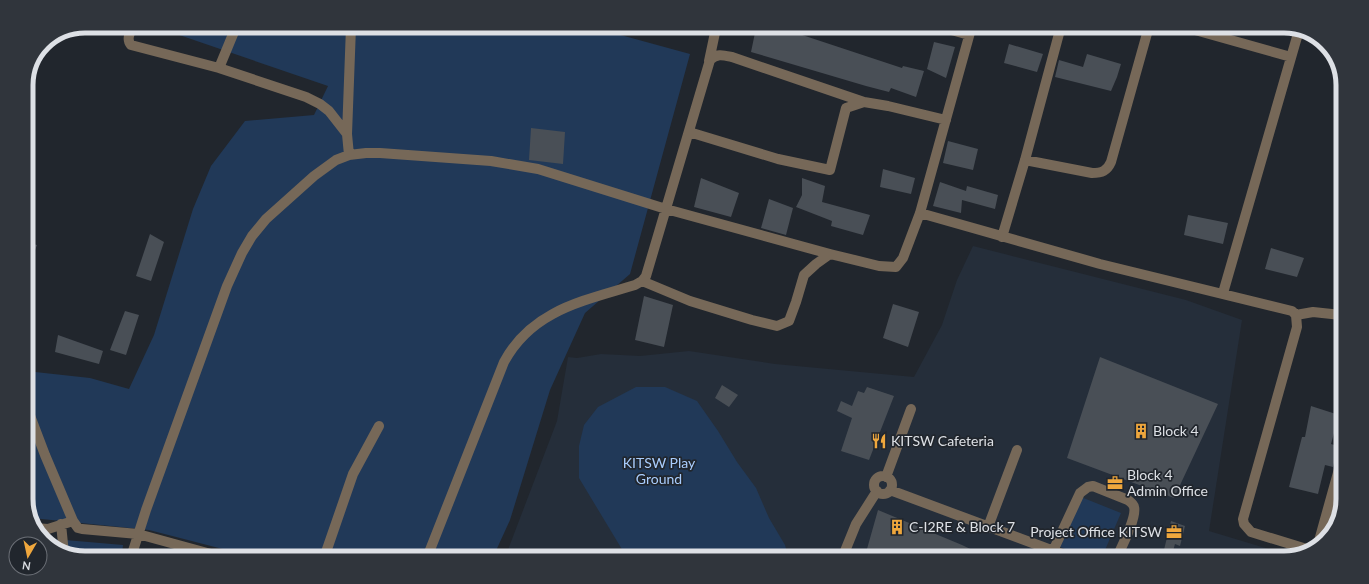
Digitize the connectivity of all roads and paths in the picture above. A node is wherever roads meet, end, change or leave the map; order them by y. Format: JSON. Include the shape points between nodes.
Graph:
{"nodes":[{"id":1,"x":131,"y":33,"type":"edge"},
{"id":2,"x":233,"y":33,"type":"edge"},
{"id":3,"x":351,"y":33,"type":"edge"},
{"id":4,"x":715,"y":33,"type":"edge"},
{"id":5,"x":970,"y":33,"type":"edge"},
{"id":6,"x":1059,"y":33,"type":"edge"},
{"id":7,"x":1147,"y":33,"type":"edge"},
{"id":8,"x":1206,"y":33,"type":"edge"},
{"id":9,"x":1298,"y":35,"type":"edge"},
{"id":10,"x":1291,"y":57,"type":"junction"},
{"id":11,"x":708,"y":66,"type":"junction"},
{"id":12,"x":219,"y":68,"type":"junction"},
{"id":13,"x":864,"y":102,"type":"junction"},
{"id":14,"x":946,"y":120,"type":"junction"},
{"id":15,"x":689,"y":132,"type":"junction"},
{"id":16,"x":347,"y":134,"type":"junction"},
{"id":17,"x":349,"y":155,"type":"junction"},
{"id":18,"x":1024,"y":160,"type":"junction"},
{"id":19,"x":666,"y":209,"type":"junction"},
{"id":20,"x":920,"y":214,"type":"junction"},
{"id":21,"x":1002,"y":236,"type":"junction"},
{"id":22,"x":830,"y":254,"type":"junction"},
{"id":23,"x":642,"y":281,"type":"junction"},
{"id":24,"x":1223,"y":293,"type":"junction"},
{"id":25,"x":1336,"y":314,"type":"edge"},
{"id":26,"x":1296,"y":315,"type":"junction"},
{"id":27,"x":911,"y":409,"type":"dead end"},
{"id":28,"x":33,"y":423,"type":"edge"},
{"id":29,"x":379,"y":426,"type":"dead end"},
{"id":30,"x":1017,"y":450,"type":"dead end"},
{"id":31,"x":886,"y":477,"type":"junction"},
{"id":32,"x":1336,"y":480,"type":"edge"},
{"id":33,"x":890,"y":490,"type":"junction"},
{"id":34,"x":877,"y":492,"type":"junction"},
{"id":35,"x":73,"y":521,"type":"junction"},
{"id":36,"x":61,"y":524,"type":"junction"},
{"id":37,"x":988,"y":527,"type":"junction"},
{"id":38,"x":42,"y":529,"type":"edge"},
{"id":39,"x":138,"y":534,"type":"junction"},
{"id":40,"x":1320,"y":537,"type":"edge"},
{"id":41,"x":63,"y":546,"type":"edge"},
{"id":42,"x":1302,"y":548,"type":"edge"},
{"id":43,"x":133,"y":551,"type":"edge"},
{"id":44,"x":200,"y":551,"type":"edge"},
{"id":45,"x":326,"y":551,"type":"edge"},
{"id":46,"x":430,"y":551,"type":"edge"},
{"id":47,"x":845,"y":551,"type":"edge"},
{"id":48,"x":1053,"y":551,"type":"joint"},
{"id":49,"x":1119,"y":551,"type":"edge"}],
"edges":[{"from":1,"to":12,"type":"street","via":[[129,42],[132,45]]},
{"from":2,"to":12,"type":"street"},
{"from":3,"to":16,"type":"street"},
{"from":4,"to":11,"type":"street"},
{"from":5,"to":14,"type":"street"},
{"from":6,"to":18,"type":"street"},
{"from":7,"to":18,"type":"street","via":[[1108,168],[1101,173],[1092,173]]},
{"from":8,"to":10,"type":"street"},
{"from":9,"to":10,"type":"street"},
{"from":10,"to":24,"type":"street"},
{"from":11,"to":13,"type":"street","via":[[722,55],[732,57]]},
{"from":11,"to":15,"type":"street"},
{"from":12,"to":16,"type":"street","via":[[306,96],[329,111]]},
{"from":13,"to":14,"type":"street"},
{"from":13,"to":15,"type":"street","via":[[846,108],[830,170],[778,159]]},
{"from":14,"to":20,"type":"street"},
{"from":15,"to":19,"type":"street"},
{"from":16,"to":17,"type":"street"},
{"from":17,"to":19,"type":"street","via":[[380,152],[491,161],[538,169]]},
{"from":17,"to":39,"type":"street","via":[[336,160],[314,176],[266,219],[242,253],[227,286]]},
{"from":18,"to":21,"type":"street"},
{"from":19,"to":22,"type":"street"},
{"from":19,"to":23,"type":"street","via":[[649,270]]},
{"from":20,"to":21,"type":"street"},
{"from":20,"to":22,"type":"street","via":[[903,258],[896,267],[879,266]]},
{"from":21,"to":24,"type":"street","via":[[1100,264]]},
{"from":22,"to":23,"type":"street","via":[[804,275],[789,321],[777,326],[690,302]]},
{"from":23,"to":46,"type":"street","via":[[559,311],[526,332],[512,348],[504,362]]},
{"from":24,"to":26,"type":"street","via":[[1286,308]]},
{"from":25,"to":26,"type":"street","via":[[1313,312]]},
{"from":26,"to":42,"type":"street","via":[[1297,328],[1243,519],[1251,532]]},
{"from":27,"to":31,"type":"street"},
{"from":28,"to":35,"type":"street"},
{"from":29,"to":45,"type":"street","via":[[353,474]]},
{"from":30,"to":37,"type":"street"},
{"from":31,"to":33,"type":"street","via":[[891,482]]},
{"from":31,"to":34,"type":"street","via":[[880,477],[876,481],[874,486]]},
{"from":32,"to":40,"type":"street"},
{"from":33,"to":34,"type":"street","via":[[884,494]]},
{"from":33,"to":37,"type":"street"},
{"from":34,"to":47,"type":"street","via":[[856,524]]},
{"from":35,"to":36,"type":"street"},
{"from":35,"to":39,"type":"street","via":[[82,529]]},
{"from":36,"to":38,"type":"street"},
{"from":36,"to":41,"type":"street"},
{"from":37,"to":48,"type":"street"},
{"from":39,"to":43,"type":"street"},
{"from":39,"to":44,"type":"street"},
{"from":48,"to":49,"type":"street","via":[[1080,493],[1093,486],[1128,500],[1134,507],[1133,518]]}]}
